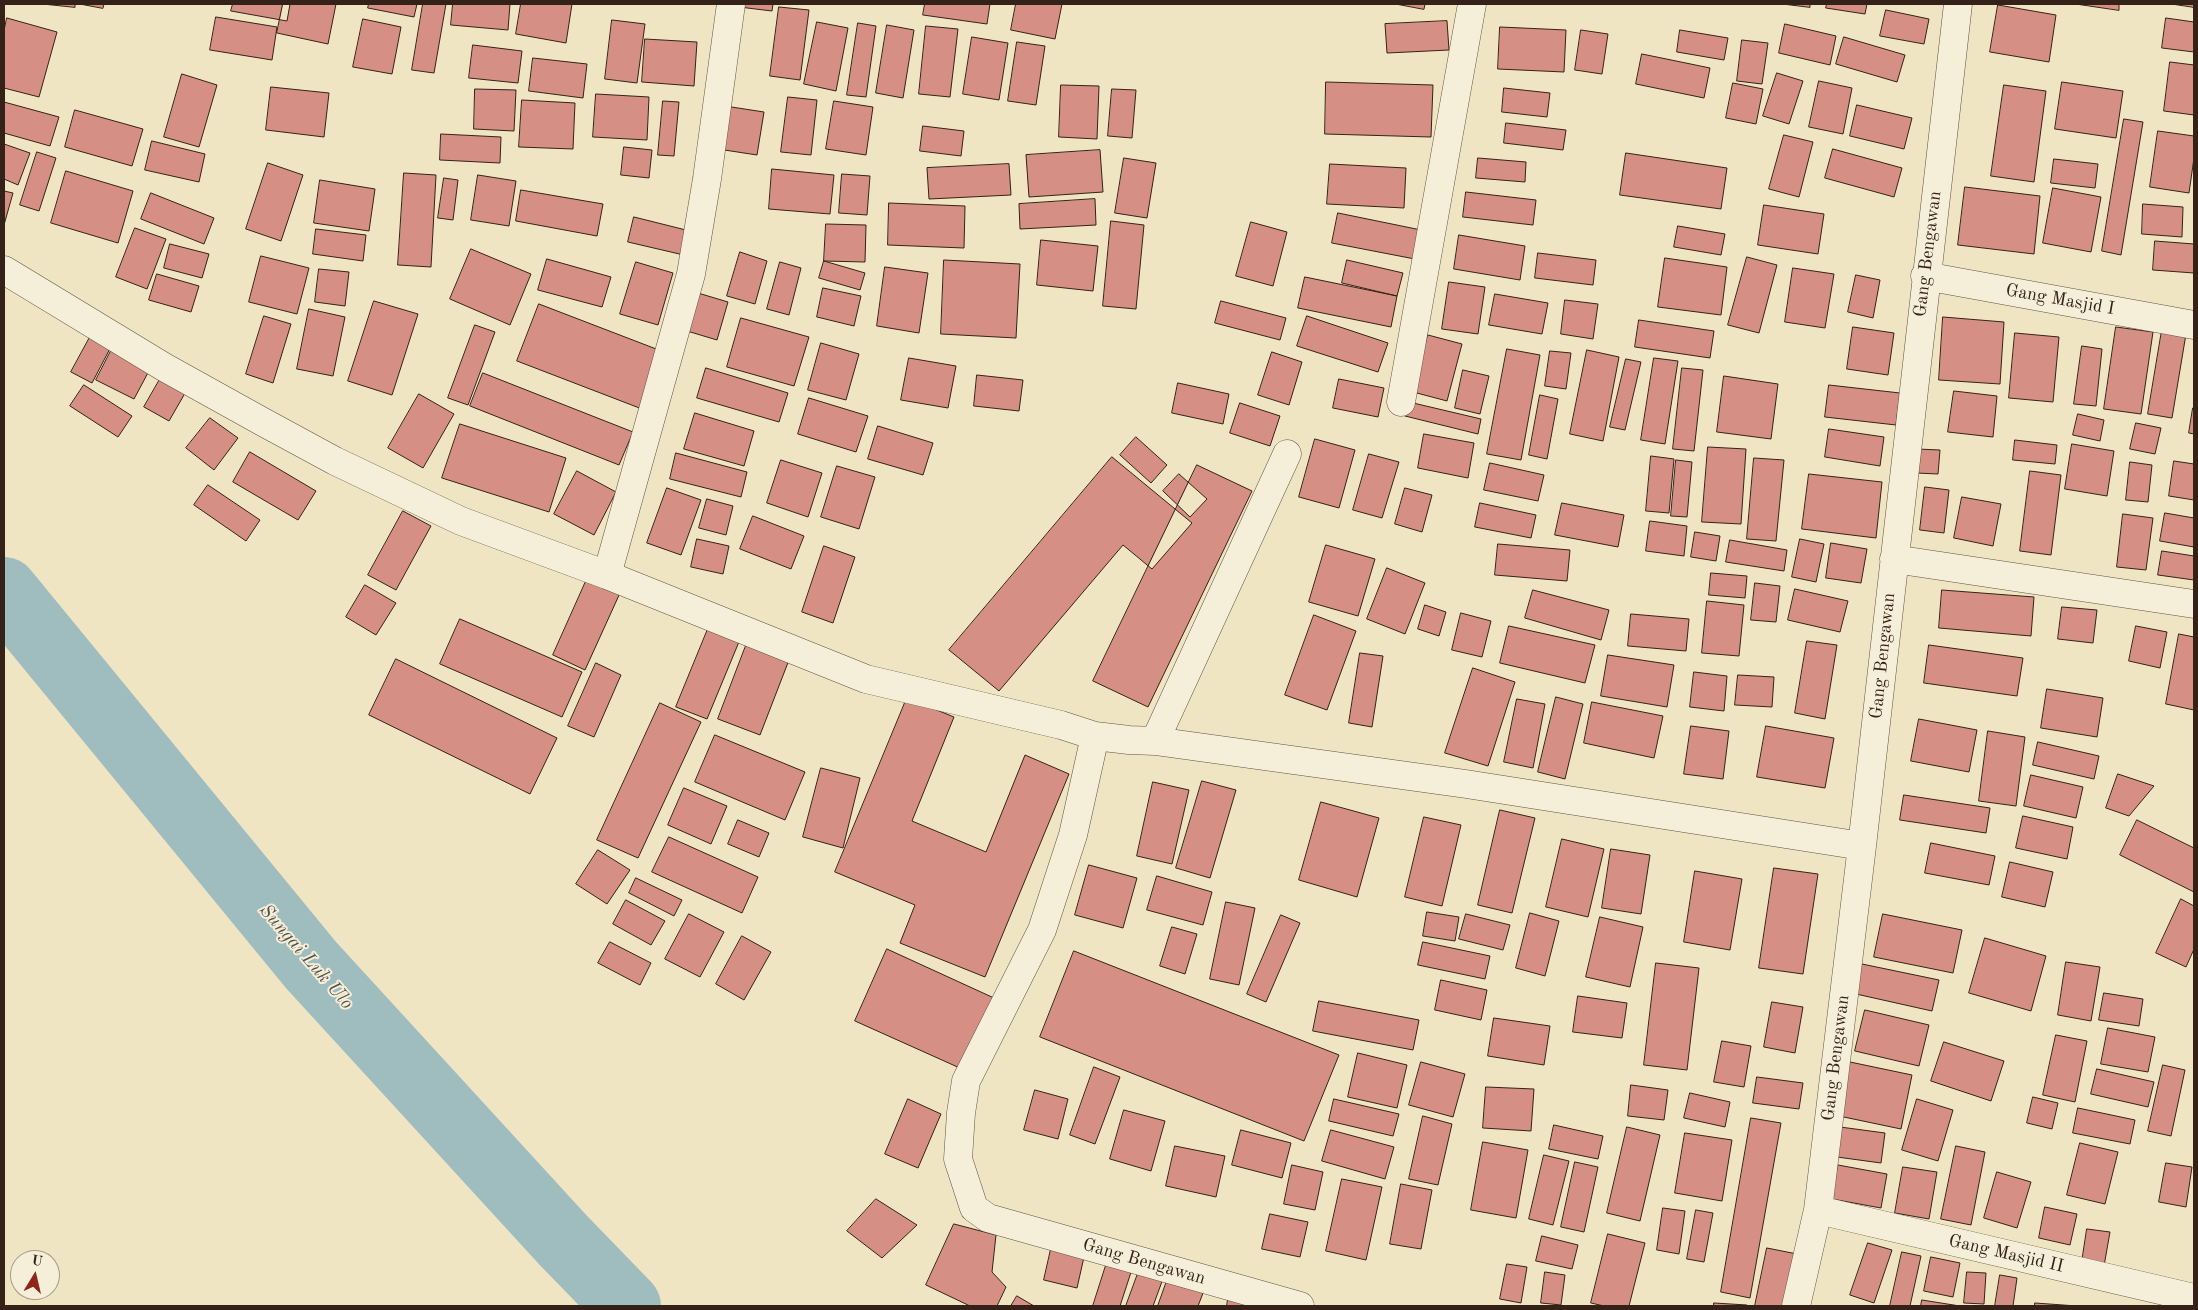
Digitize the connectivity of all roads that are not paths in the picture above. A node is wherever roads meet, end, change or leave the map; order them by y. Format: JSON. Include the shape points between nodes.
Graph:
{"nodes":[{"id":1,"x":730,"y":4,"type":"edge"},
{"id":2,"x":1472,"y":4,"type":"edge"},
{"id":3,"x":1958,"y":4,"type":"edge"},
{"id":4,"x":4,"y":270,"type":"edge"},
{"id":5,"x":1926,"y":276,"type":"junction"},
{"id":6,"x":2194,"y":325,"type":"edge"},
{"id":7,"x":1401,"y":402,"type":"dead end"},
{"id":8,"x":1287,"y":454,"type":"dead end"},
{"id":9,"x":1894,"y":560,"type":"junction"},
{"id":10,"x":607,"y":575,"type":"junction"},
{"id":11,"x":2194,"y":604,"type":"edge"},
{"id":12,"x":1095,"y":736,"type":"junction"},
{"id":13,"x":1155,"y":741,"type":"junction"},
{"id":14,"x":1862,"y":846,"type":"junction"},
{"id":15,"x":1818,"y":1210,"type":"junction"},
{"id":16,"x":2194,"y":1298,"type":"edge"},
{"id":17,"x":1300,"y":1306,"type":"edge"},
{"id":18,"x":1796,"y":1306,"type":"edge"}],
"edges":[{"from":1,"to":10,"type":"street","via":[[691,274]]},
{"from":2,"to":7,"type":"street"},
{"from":3,"to":5,"type":"street","name":"Gang Bengawan"},
{"from":4,"to":10,"type":"street","via":[[164,366],[336,461],[461,521]]},
{"from":5,"to":6,"type":"street","name":"Gang Masjid I"},
{"from":5,"to":9,"type":"street","name":"Gang Bengawan"},
{"from":8,"to":13,"type":"street"},
{"from":9,"to":11,"type":"street"},
{"from":9,"to":14,"type":"street","name":"Gang Bengawan"},
{"from":10,"to":12,"type":"street","via":[[866,679]]},
{"from":12,"to":13,"type":"street"},
{"from":12,"to":17,"type":"street","name":"Gang Bengawan","via":[[1073,835],[1042,930],[966,1081],[960,1113],[958,1159],[974,1208],[988,1218]]},
{"from":13,"to":14,"type":"street","via":[[1466,784]]},
{"from":14,"to":15,"type":"street","name":"Gang Bengawan"},
{"from":15,"to":16,"type":"street","name":"Gang Masjid II"},
{"from":15,"to":18,"type":"street","name":"Gang Bengawan"}]}
